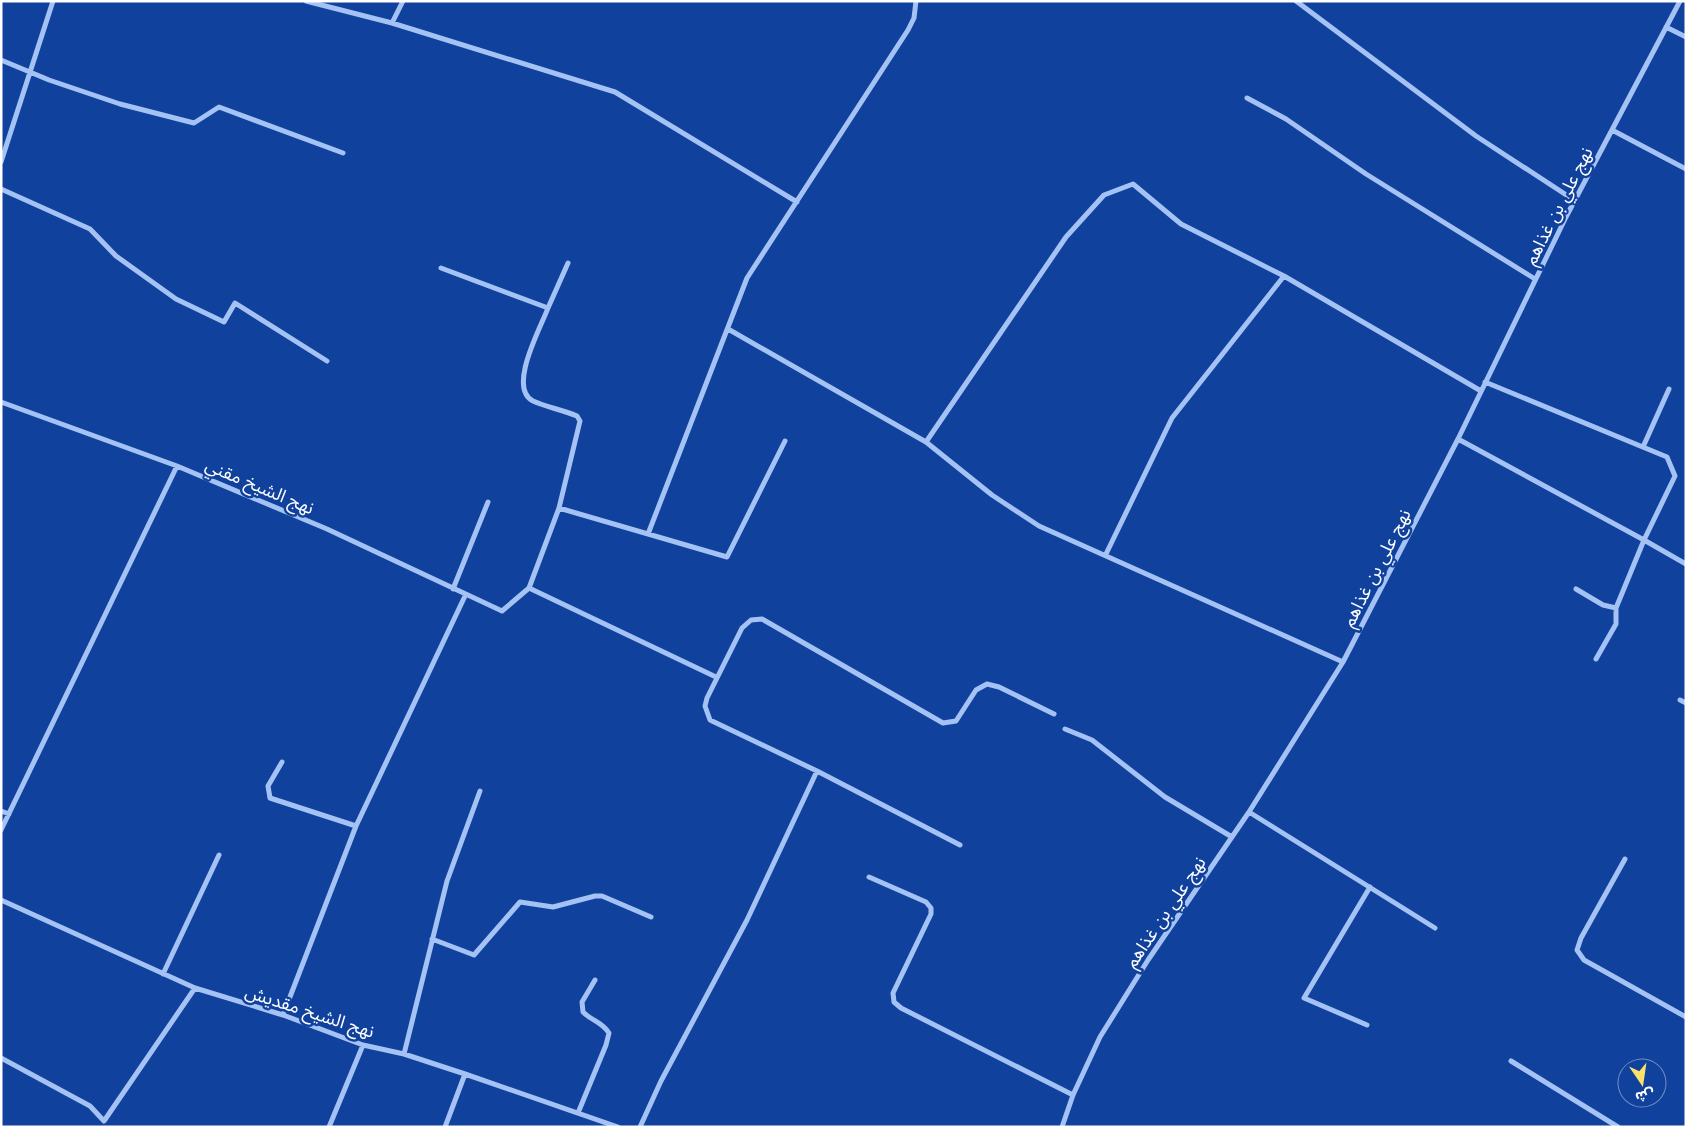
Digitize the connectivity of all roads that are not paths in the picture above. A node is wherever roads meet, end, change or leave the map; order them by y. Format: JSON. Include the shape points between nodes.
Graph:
{"nodes":[{"id":1,"x":53,"y":1,"type":"edge"},
{"id":2,"x":306,"y":1,"type":"edge"},
{"id":3,"x":403,"y":1,"type":"edge"},
{"id":4,"x":916,"y":1,"type":"edge"},
{"id":5,"x":1296,"y":1,"type":"edge"},
{"id":6,"x":1680,"y":1,"type":"edge"},
{"id":7,"x":392,"y":23,"type":"junction"},
{"id":8,"x":1666,"y":27,"type":"junction"},
{"id":9,"x":1686,"y":37,"type":"edge"},
{"id":10,"x":1,"y":60,"type":"edge"},
{"id":11,"x":32,"y":71,"type":"junction"},
{"id":12,"x":1247,"y":98,"type":"dead end"},
{"id":13,"x":1612,"y":130,"type":"junction"},
{"id":14,"x":343,"y":153,"type":"dead end"},
{"id":15,"x":1,"y":162,"type":"edge"},
{"id":16,"x":1686,"y":169,"type":"edge"},
{"id":17,"x":1,"y":189,"type":"edge"},
{"id":18,"x":1574,"y":200,"type":"junction"},
{"id":19,"x":797,"y":202,"type":"junction"},
{"id":20,"x":568,"y":263,"type":"dead end"},
{"id":21,"x":441,"y":268,"type":"dead end"},
{"id":22,"x":1284,"y":276,"type":"junction"},
{"id":23,"x":1535,"y":279,"type":"junction"},
{"id":24,"x":548,"y":308,"type":"junction"},
{"id":25,"x":728,"y":329,"type":"junction"},
{"id":26,"x":327,"y":361,"type":"dead end"},
{"id":27,"x":1485,"y":382,"type":"junction"},
{"id":28,"x":1669,"y":389,"type":"dead end"},
{"id":29,"x":1481,"y":391,"type":"junction"},
{"id":30,"x":1,"y":402,"type":"edge"},
{"id":31,"x":1458,"y":439,"type":"junction"},
{"id":32,"x":785,"y":441,"type":"dead end"},
{"id":33,"x":926,"y":442,"type":"junction"},
{"id":34,"x":1643,"y":447,"type":"junction"},
{"id":35,"x":177,"y":466,"type":"junction"},
{"id":36,"x":488,"y":502,"type":"dead end"},
{"id":37,"x":559,"y":508,"type":"junction"},
{"id":38,"x":648,"y":534,"type":"junction"},
{"id":39,"x":1644,"y":540,"type":"junction"},
{"id":40,"x":1106,"y":554,"type":"junction"},
{"id":41,"x":1686,"y":564,"type":"edge"},
{"id":42,"x":529,"y":588,"type":"junction"},
{"id":43,"x":453,"y":589,"type":"junction"},
{"id":44,"x":1576,"y":589,"type":"dead end"},
{"id":45,"x":465,"y":596,"type":"junction"},
{"id":46,"x":1616,"y":608,"type":"junction"},
{"id":47,"x":1596,"y":659,"type":"dead end"},
{"id":48,"x":1343,"y":662,"type":"junction"},
{"id":49,"x":716,"y":677,"type":"junction"},
{"id":50,"x":1054,"y":714,"type":"dead end"},
{"id":51,"x":1065,"y":729,"type":"dead end"},
{"id":52,"x":282,"y":762,"type":"dead end"},
{"id":53,"x":817,"y":770,"type":"junction"},
{"id":54,"x":480,"y":791,"type":"dead end"},
{"id":55,"x":1,"y":811,"type":"edge"},
{"id":56,"x":1249,"y":812,"type":"junction"},
{"id":57,"x":9,"y":814,"type":"junction"},
{"id":58,"x":356,"y":826,"type":"junction"},
{"id":59,"x":1,"y":830,"type":"edge"},
{"id":60,"x":1232,"y":837,"type":"junction"},
{"id":61,"x":960,"y":845,"type":"dead end"},
{"id":62,"x":219,"y":856,"type":"dead end"},
{"id":63,"x":1625,"y":859,"type":"dead end"},
{"id":64,"x":869,"y":877,"type":"dead end"},
{"id":65,"x":1370,"y":887,"type":"junction"},
{"id":66,"x":1,"y":900,"type":"edge"},
{"id":67,"x":651,"y":917,"type":"dead end"},
{"id":68,"x":1435,"y":928,"type":"dead end"},
{"id":69,"x":432,"y":938,"type":"junction"},
{"id":70,"x":164,"y":974,"type":"junction"},
{"id":71,"x":595,"y":980,"type":"dead end"},
{"id":72,"x":195,"y":988,"type":"junction"},
{"id":73,"x":283,"y":1015,"type":"junction"},
{"id":74,"x":1686,"y":1017,"type":"edge"},
{"id":75,"x":1367,"y":1025,"type":"dead end"},
{"id":76,"x":363,"y":1044,"type":"junction"},
{"id":77,"x":404,"y":1054,"type":"junction"},
{"id":78,"x":1,"y":1058,"type":"edge"},
{"id":79,"x":1511,"y":1061,"type":"dead end"},
{"id":80,"x":465,"y":1074,"type":"junction"},
{"id":81,"x":1073,"y":1095,"type":"junction"},
{"id":82,"x":578,"y":1113,"type":"junction"},
{"id":83,"x":105,"y":1124,"type":"edge"},
{"id":84,"x":329,"y":1127,"type":"edge"},
{"id":85,"x":445,"y":1127,"type":"edge"},
{"id":86,"x":618,"y":1127,"type":"edge"},
{"id":87,"x":640,"y":1127,"type":"edge"},
{"id":88,"x":1062,"y":1127,"type":"edge"},
{"id":89,"x":1618,"y":1127,"type":"edge"}],
"edges":[{"from":1,"to":11,"type":"street"},
{"from":2,"to":7,"type":"street"},
{"from":3,"to":7,"type":"street"},
{"from":4,"to":19,"type":"street","via":[[914,18],[908,30]]},
{"from":5,"to":18,"type":"street","via":[[1476,136]]},
{"from":6,"to":8,"type":"street","name":"نهج علي بن غذاهم"},
{"from":7,"to":19,"type":"street","via":[[615,92]]},
{"from":8,"to":9,"type":"street"},
{"from":8,"to":13,"type":"street","name":"نهج علي بن غذاهم"},
{"from":10,"to":11,"type":"street"},
{"from":11,"to":14,"type":"street","via":[[120,104],[194,123],[219,107]]},
{"from":11,"to":15,"type":"street"},
{"from":12,"to":23,"type":"street","via":[[1286,119],[1366,174]]},
{"from":13,"to":16,"type":"street"},
{"from":13,"to":18,"type":"street","name":"نهج علي بن غذاهم"},
{"from":17,"to":26,"type":"street","via":[[90,229],[116,256],[176,299],[224,322],[236,303]]},
{"from":18,"to":23,"type":"street","name":"نهج علي بن غذاهم"},
{"from":19,"to":25,"type":"street","via":[[747,278]]},
{"from":20,"to":24,"type":"street"},
{"from":21,"to":24,"type":"street"},
{"from":22,"to":29,"type":"street"},
{"from":22,"to":33,"type":"street","via":[[1180,224],[1133,184],[1104,196],[1066,237]]},
{"from":22,"to":40,"type":"street","via":[[1172,418]]},
{"from":23,"to":27,"type":"street","name":"نهج علي بن غذاهم"},
{"from":24,"to":37,"type":"street","via":[[523,370],[523,389],[531,400],[577,416],[580,422]]},
{"from":25,"to":33,"type":"street"},
{"from":25,"to":38,"type":"street"},
{"from":27,"to":29,"type":"street","name":"نهج علي بن غذاهم"},
{"from":27,"to":34,"type":"street"},
{"from":28,"to":34,"type":"street"},
{"from":29,"to":31,"type":"street","name":"نهج علي بن غذاهم"},
{"from":30,"to":35,"type":"street","name":"نهج الشيخ مقني"},
{"from":31,"to":39,"type":"street"},
{"from":31,"to":48,"type":"street","name":"نهج علي بن غذاهم"},
{"from":32,"to":38,"type":"street","via":[[727,558]]},
{"from":33,"to":40,"type":"street","via":[[992,495],[1040,526]]},
{"from":34,"to":39,"type":"street","via":[[1667,457],[1675,476]]},
{"from":35,"to":43,"type":"street","name":"نهج الشيخ مقني","via":[[327,529]]},
{"from":35,"to":57,"type":"street"},
{"from":36,"to":43,"type":"street"},
{"from":37,"to":38,"type":"street"},
{"from":37,"to":42,"type":"street"},
{"from":39,"to":41,"type":"street"},
{"from":39,"to":46,"type":"street"},
{"from":40,"to":48,"type":"street"},
{"from":42,"to":45,"type":"street","name":"نهج الشيخ مقني","via":[[502,611]]},
{"from":42,"to":49,"type":"street"},
{"from":43,"to":45,"type":"street","name":"نهج الشيخ مقني"},
{"from":44,"to":46,"type":"street"},
{"from":45,"to":58,"type":"street"},
{"from":46,"to":47,"type":"street","via":[[1616,624]]},
{"from":48,"to":56,"type":"street","name":"نهج علي بن غذاهم"},
{"from":49,"to":50,"type":"street","via":[[742,628],[751,620],[762,619],[943,723],[956,721],[976,690],[987,684]]},
{"from":49,"to":53,"type":"street","via":[[705,706],[710,720]]},
{"from":51,"to":60,"type":"street","via":[[1092,740],[1165,797]]},
{"from":52,"to":58,"type":"street","via":[[268,786],[270,798]]},
{"from":53,"to":61,"type":"street"},
{"from":53,"to":87,"type":"street","via":[[747,920]]},
{"from":54,"to":69,"type":"street","via":[[447,881]]},
{"from":55,"to":57,"type":"street"},
{"from":56,"to":60,"type":"street","name":"نهج علي بن غذاهم"},
{"from":56,"to":65,"type":"street"},
{"from":57,"to":59,"type":"street"},
{"from":58,"to":73,"type":"street"},
{"from":60,"to":81,"type":"street","name":"نهج علي بن غذاهم","via":[[1100,1037]]},
{"from":62,"to":70,"type":"street"},
{"from":63,"to":74,"type":"street","via":[[1577,950],[1584,960]]},
{"from":64,"to":81,"type":"street","via":[[926,902],[930,908],[931,914],[893,993],[894,1002]]},
{"from":65,"to":68,"type":"street"},
{"from":65,"to":75,"type":"street","via":[[1304,998]]},
{"from":66,"to":70,"type":"street","name":"نهج الشيخ مقديش"},
{"from":67,"to":69,"type":"street","via":[[602,896],[553,907],[520,902],[474,955]]},
{"from":69,"to":77,"type":"street"},
{"from":70,"to":72,"type":"street","name":"نهج الشيخ مقديش"},
{"from":71,"to":82,"type":"street","via":[[582,1002],[583,1012],[589,1019],[604,1025],[609,1033]]},
{"from":72,"to":73,"type":"street","name":"نهج الشيخ مقديش"},
{"from":72,"to":83,"type":"street"},
{"from":73,"to":76,"type":"street","name":"نهج الشيخ مقديش"},
{"from":76,"to":77,"type":"street","name":"نهج الشيخ مقديش"},
{"from":76,"to":84,"type":"street"},
{"from":77,"to":80,"type":"street","name":"نهج الشيخ مقديش"},
{"from":78,"to":83,"type":"street","via":[[90,1106]]},
{"from":79,"to":89,"type":"street"},
{"from":80,"to":82,"type":"street","name":"نهج الشيخ مقديش"},
{"from":80,"to":85,"type":"street"},
{"from":81,"to":88,"type":"street","name":"نهج علي بن غذاهم"},
{"from":82,"to":86,"type":"street","name":"نهج الشيخ مقديش"}]}
